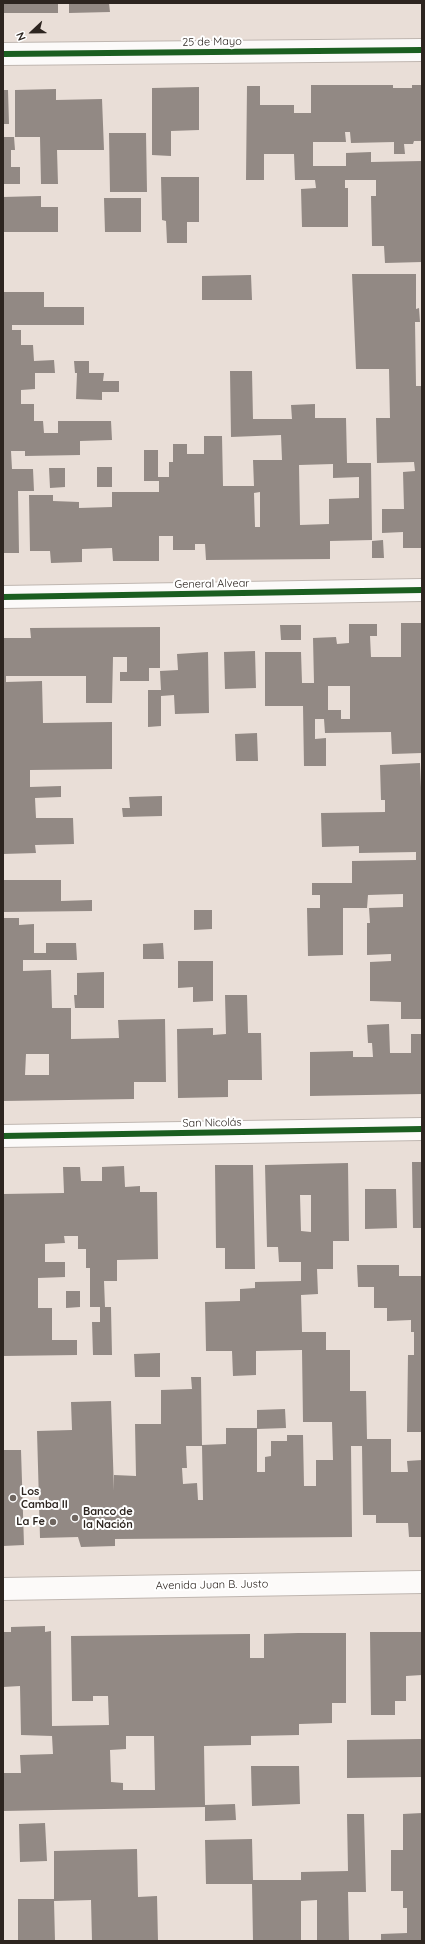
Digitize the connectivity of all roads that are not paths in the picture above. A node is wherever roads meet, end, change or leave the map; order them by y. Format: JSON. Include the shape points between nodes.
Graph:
{"nodes":[{"id":1,"x":422,"y":50,"type":"edge"},
{"id":2,"x":3,"y":54,"type":"edge"},
{"id":3,"x":422,"y":590,"type":"edge"},
{"id":4,"x":3,"y":597,"type":"edge"},
{"id":5,"x":422,"y":1130,"type":"edge"},
{"id":6,"x":3,"y":1136,"type":"edge"},
{"id":7,"x":422,"y":1582,"type":"edge"},
{"id":8,"x":3,"y":1589,"type":"edge"}],
"edges":[{"from":1,"to":2,"type":"street","name":"25 de Mayo"},
{"from":3,"to":4,"type":"street","name":"General Alvear"},
{"from":5,"to":6,"type":"street","name":"San Nicolás"},
{"from":7,"to":8,"type":"street","name":"Avenida Juan B. Justo"}]}
